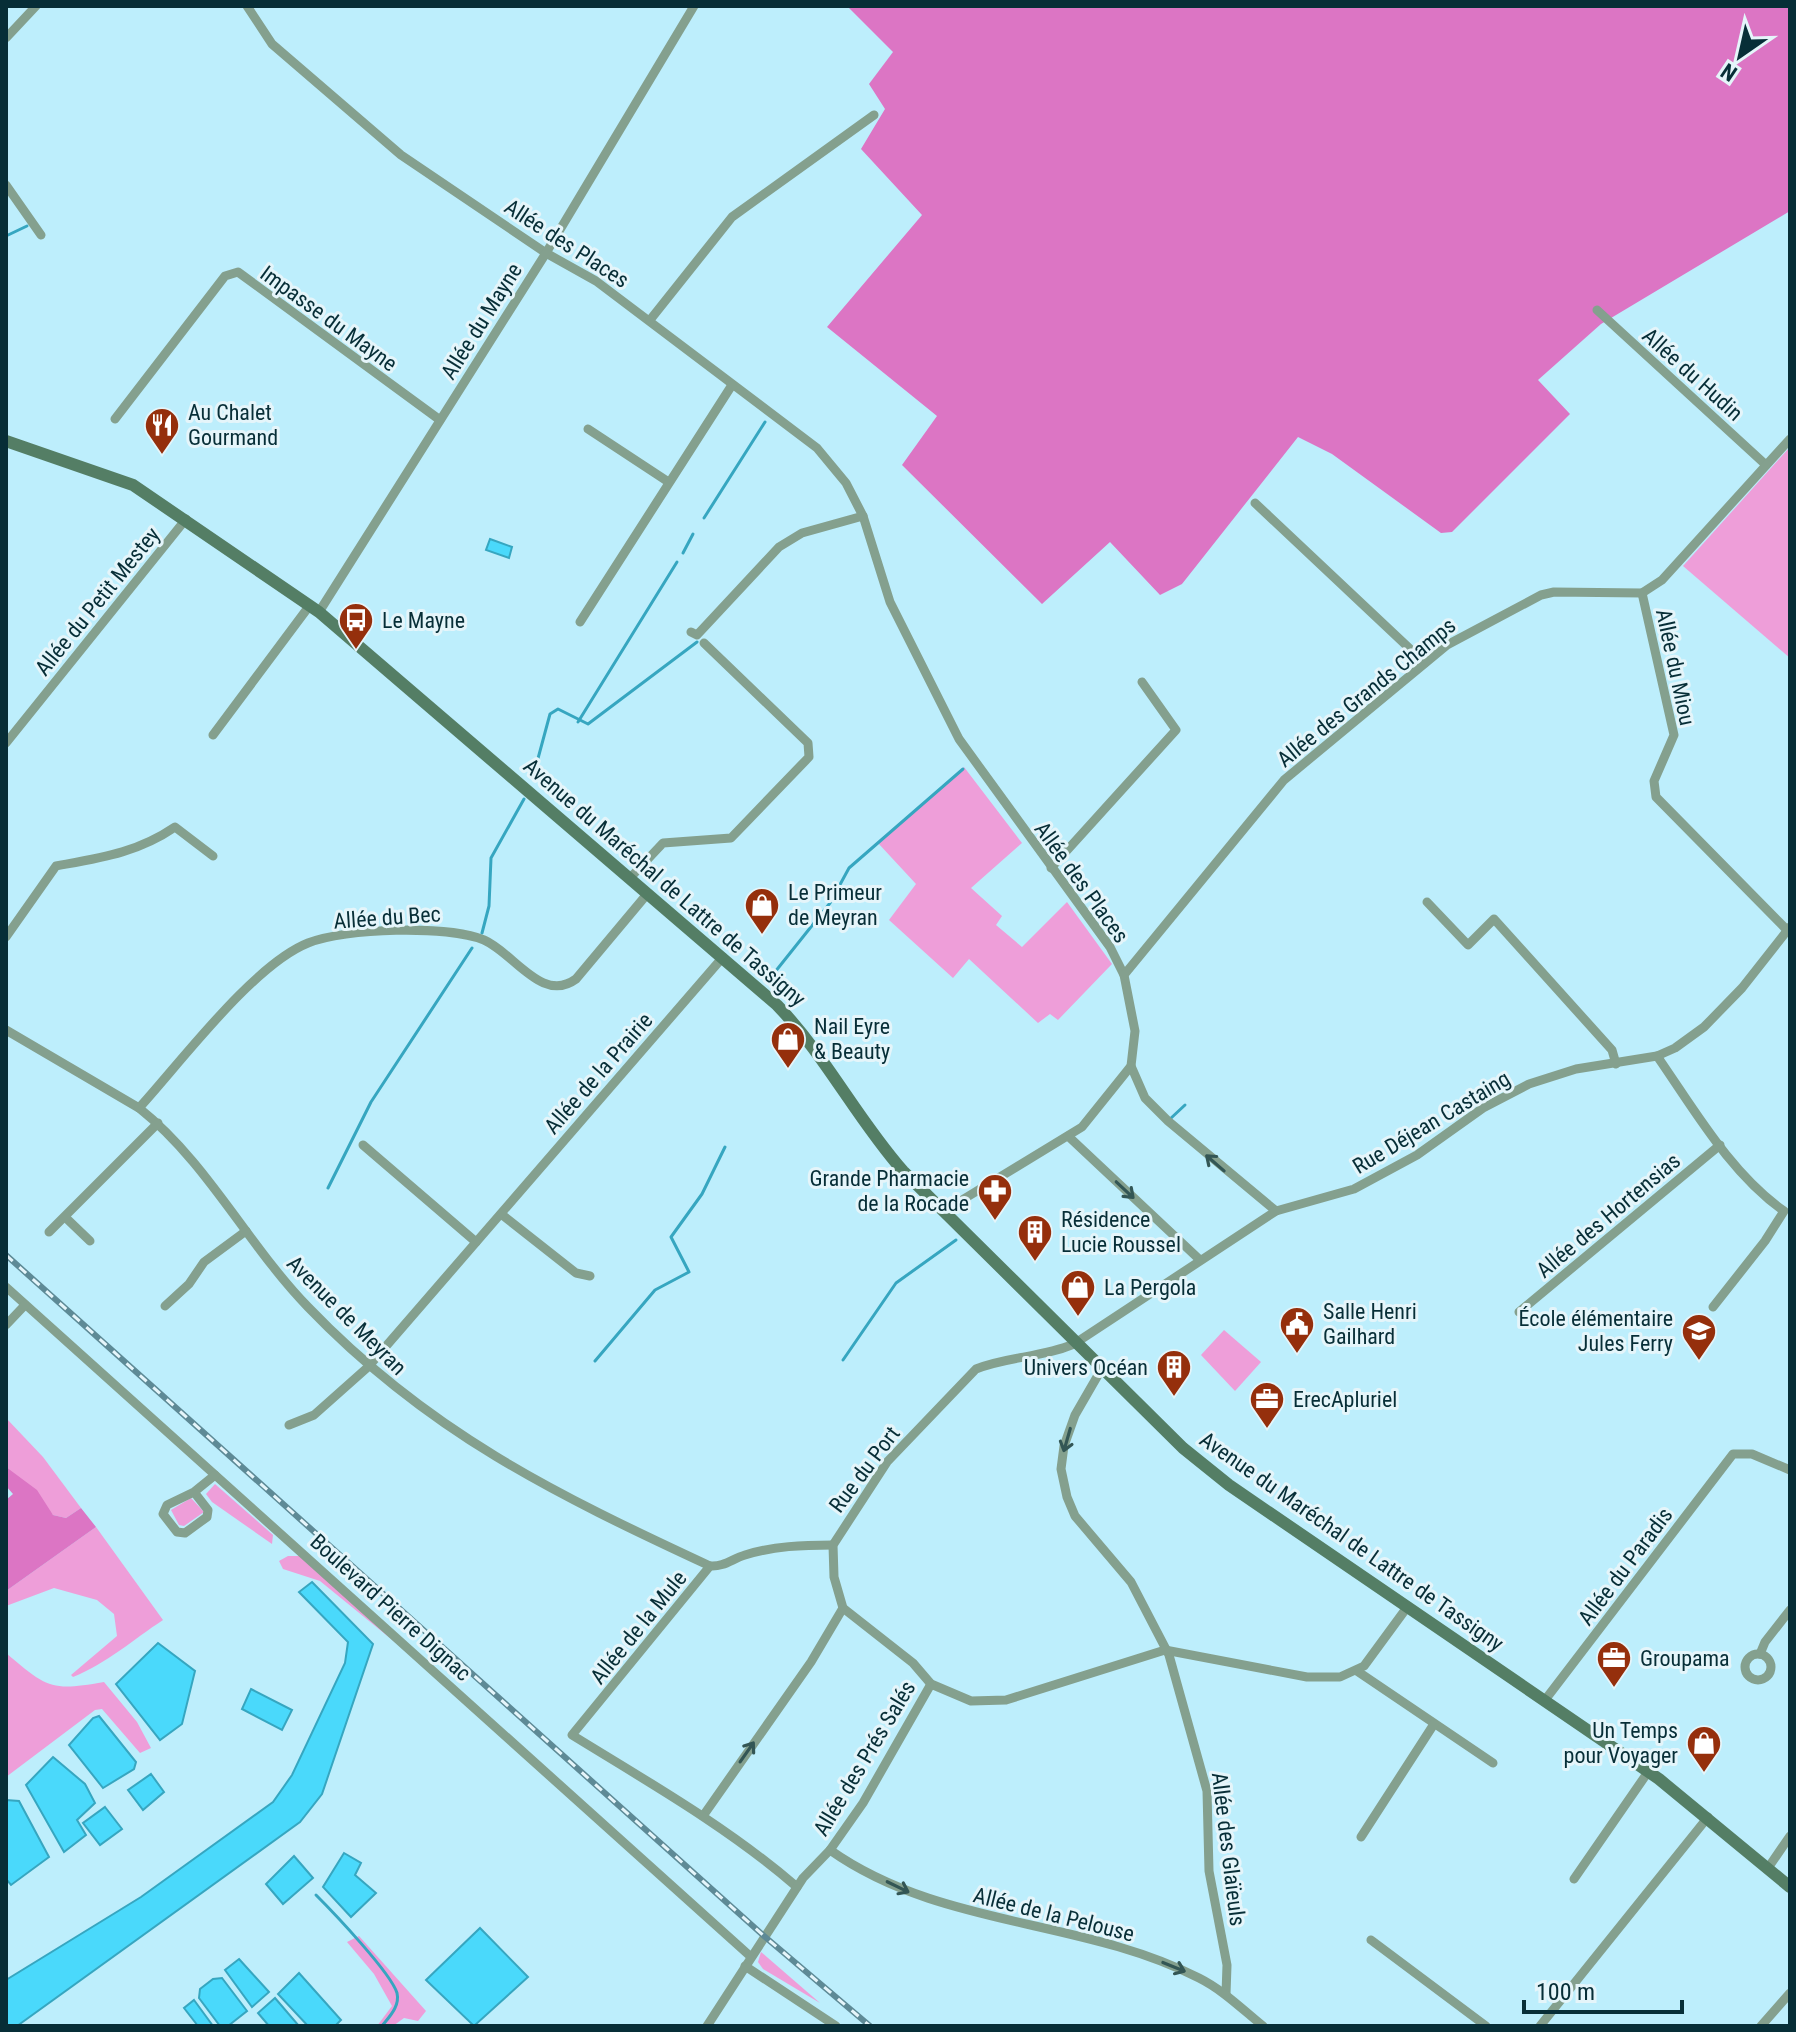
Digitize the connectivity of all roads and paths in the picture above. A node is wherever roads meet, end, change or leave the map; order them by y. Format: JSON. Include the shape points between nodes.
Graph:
{"nodes":[{"id":1,"x":36,"y":6,"type":"edge"},
{"id":2,"x":247,"y":6,"type":"edge"},
{"id":3,"x":694,"y":6,"type":"edge"},
{"id":4,"x":6,"y":38,"type":"edge"},
{"id":5,"x":874,"y":115,"type":"dead end"},
{"id":6,"x":6,"y":185,"type":"edge"},
{"id":7,"x":35,"y":226,"type":"dead end"},
{"id":8,"x":546,"y":253,"type":"junction"},
{"id":9,"x":1597,"y":310,"type":"dead end"},
{"id":10,"x":650,"y":320,"type":"junction"},
{"id":11,"x":732,"y":385,"type":"junction"},
{"id":12,"x":115,"y":419,"type":"dead end"},
{"id":13,"x":440,"y":420,"type":"junction"},
{"id":14,"x":588,"y":429,"type":"dead end"},
{"id":15,"x":1790,"y":439,"type":"edge"},
{"id":16,"x":6,"y":441,"type":"edge"},
{"id":17,"x":1766,"y":465,"type":"junction"},
{"id":18,"x":667,"y":481,"type":"junction"},
{"id":19,"x":1255,"y":503,"type":"dead end"},
{"id":20,"x":863,"y":516,"type":"junction"},
{"id":21,"x":186,"y":519,"type":"junction"},
{"id":22,"x":1642,"y":593,"type":"junction"},
{"id":23,"x":314,"y":608,"type":"junction"},
{"id":24,"x":580,"y":622,"type":"dead end"},
{"id":25,"x":691,"y":632,"type":"dead end"},
{"id":26,"x":704,"y":643,"type":"dead end"},
{"id":27,"x":1425,"y":663,"type":"junction"},
{"id":28,"x":1142,"y":682,"type":"dead end"},
{"id":29,"x":213,"y":735,"type":"dead end"},
{"id":30,"x":6,"y":743,"type":"edge"},
{"id":31,"x":213,"y":856,"type":"dead end"},
{"id":32,"x":1051,"y":868,"type":"junction"},
{"id":33,"x":630,"y":878,"type":"junction"},
{"id":34,"x":648,"y":893,"type":"junction"},
{"id":35,"x":1427,"y":902,"type":"dead end"},
{"id":36,"x":1789,"y":928,"type":"edge"},
{"id":37,"x":6,"y":937,"type":"edge"},
{"id":38,"x":723,"y":957,"type":"junction"},
{"id":39,"x":1124,"y":975,"type":"junction"},
{"id":40,"x":6,"y":1030,"type":"edge"},
{"id":41,"x":1657,"y":1056,"type":"junction"},
{"id":42,"x":1616,"y":1064,"type":"junction"},
{"id":43,"x":1131,"y":1066,"type":"junction"},
{"id":44,"x":139,"y":1108,"type":"junction"},
{"id":45,"x":158,"y":1123,"type":"junction"},
{"id":46,"x":1068,"y":1136,"type":"junction"},
{"id":47,"x":363,"y":1145,"type":"dead end"},
{"id":48,"x":1720,"y":1145,"type":"junction"},
{"id":49,"x":944,"y":1211,"type":"junction"},
{"id":50,"x":1276,"y":1211,"type":"junction"},
{"id":51,"x":501,"y":1214,"type":"junction"},
{"id":52,"x":65,"y":1217,"type":"junction"},
{"id":53,"x":246,"y":1231,"type":"junction"},
{"id":54,"x":49,"y":1232,"type":"dead end"},
{"id":55,"x":90,"y":1241,"type":"dead end"},
{"id":56,"x":476,"y":1242,"type":"junction"},
{"id":57,"x":1200,"y":1260,"type":"junction"},
{"id":58,"x":590,"y":1276,"type":"dead end"},
{"id":59,"x":6,"y":1287,"type":"edge"},
{"id":60,"x":25,"y":1305,"type":"junction"},
{"id":61,"x":165,"y":1306,"type":"dead end"},
{"id":62,"x":1713,"y":1307,"type":"dead end"},
{"id":63,"x":1519,"y":1312,"type":"dead end"},
{"id":64,"x":6,"y":1325,"type":"edge"},
{"id":65,"x":1074,"y":1344,"type":"junction"},
{"id":66,"x":368,"y":1367,"type":"junction"},
{"id":67,"x":1101,"y":1370,"type":"junction"},
{"id":68,"x":289,"y":1425,"type":"dead end"},
{"id":69,"x":1790,"y":1470,"type":"edge"},
{"id":70,"x":215,"y":1475,"type":"junction"},
{"id":71,"x":194,"y":1492,"type":"junction"},
{"id":72,"x":833,"y":1545,"type":"junction"},
{"id":73,"x":710,"y":1566,"type":"junction"},
{"id":74,"x":1408,"y":1606,"type":"junction"},
{"id":75,"x":843,"y":1608,"type":"junction"},
{"id":76,"x":1790,"y":1610,"type":"edge"},
{"id":77,"x":1165,"y":1650,"type":"junction"},
{"id":78,"x":1760,"y":1654,"type":"dead end"},
{"id":79,"x":1357,"y":1671,"type":"junction"},
{"id":80,"x":931,"y":1684,"type":"junction"},
{"id":81,"x":1545,"y":1700,"type":"junction"},
{"id":82,"x":1434,"y":1724,"type":"junction"},
{"id":83,"x":1493,"y":1763,"type":"dead end"},
{"id":84,"x":1648,"y":1772,"type":"junction"},
{"id":85,"x":703,"y":1816,"type":"junction"},
{"id":86,"x":1708,"y":1817,"type":"junction"},
{"id":87,"x":1790,"y":1836,"type":"edge"},
{"id":88,"x":1361,"y":1837,"type":"dead end"},
{"id":89,"x":830,"y":1850,"type":"junction"},
{"id":90,"x":1768,"y":1868,"type":"junction"},
{"id":91,"x":1574,"y":1879,"type":"dead end"},
{"id":92,"x":797,"y":1887,"type":"junction"},
{"id":93,"x":1790,"y":1887,"type":"edge"},
{"id":94,"x":1371,"y":1940,"type":"dead end"},
{"id":95,"x":750,"y":1956,"type":"junction"},
{"id":96,"x":745,"y":1966,"type":"junction"},
{"id":97,"x":1790,"y":1993,"type":"edge"},
{"id":98,"x":1226,"y":1994,"type":"junction"},
{"id":99,"x":707,"y":2026,"type":"edge"},
{"id":100,"x":836,"y":2026,"type":"edge"},
{"id":101,"x":1263,"y":2026,"type":"edge"},
{"id":102,"x":1486,"y":2026,"type":"edge"},
{"id":103,"x":1540,"y":2026,"type":"edge"},
{"id":104,"x":1761,"y":2026,"type":"edge"}],
"edges":[{"from":1,"to":4,"type":"street"},
{"from":2,"to":8,"type":"street","name":"Allée des Places","via":[[272,44],[401,155]]},
{"from":3,"to":8,"type":"street","name":"Allée du Mayne"},
{"from":5,"to":10,"type":"street","via":[[732,217]]},
{"from":6,"to":7,"type":"street"},
{"from":8,"to":10,"type":"street","name":"Allée des Places"},
{"from":8,"to":13,"type":"street","name":"Allée du Mayne"},
{"from":9,"to":17,"type":"street","name":"Allée du Hudin"},
{"from":10,"to":11,"type":"street","name":"Allée des Places"},
{"from":11,"to":18,"type":"street"},
{"from":11,"to":20,"type":"street","name":"Allée des Places","via":[[817,448],[846,483]]},
{"from":12,"to":13,"type":"street","name":"Impasse du Mayne","via":[[225,276],[238,272]]},
{"from":13,"to":23,"type":"street","name":"Allée du Mayne"},
{"from":14,"to":18,"type":"street"},
{"from":15,"to":17,"type":"street"},
{"from":16,"to":21,"type":"main road","name":"Avenue du Maréchal de Lattre de Tassigny","via":[[133,485]]},
{"from":17,"to":22,"type":"street","via":[[1662,580]]},
{"from":18,"to":24,"type":"street"},
{"from":19,"to":27,"type":"street"},
{"from":20,"to":25,"type":"street","via":[[802,533],[779,547],[697,635]]},
{"from":20,"to":32,"type":"street","name":"Allée des Places","via":[[890,602],[930,685],[983,776]]},
{"from":21,"to":23,"type":"main road","name":"Avenue du Maréchal de Lattre de Tassigny"},
{"from":21,"to":30,"type":"street","name":"Allée du Petit Mestey"},
{"from":22,"to":27,"type":"street","name":"Allée des Grands Champs","via":[[1541,595],[1461,636]]},
{"from":22,"to":36,"type":"street","name":"Allée du Miou","via":[[1674,735],[1656,773],[1656,797]]},
{"from":23,"to":29,"type":"street","name":"Allée du Mayne"},
{"from":23,"to":33,"type":"main road","name":"Avenue du Maréchal de Lattre de Tassigny"},
{"from":26,"to":33,"type":"street","via":[[808,743],[809,757],[731,838],[663,843]]},
{"from":27,"to":39,"type":"street","name":"Allée des Grands Champs","via":[[1284,780]]},
{"from":28,"to":32,"type":"street","via":[[1176,730]]},
{"from":31,"to":37,"type":"street","via":[[175,827],[121,855],[56,866]]},
{"from":32,"to":39,"type":"street","name":"Allée des Places","via":[[1110,947]]},
{"from":33,"to":34,"type":"main road","name":"Avenue du Maréchal de Lattre de Tassigny"},
{"from":34,"to":38,"type":"main road","name":"Avenue du Maréchal de Lattre de Tassigny"},
{"from":34,"to":44,"type":"street","name":"Allée du Bec","via":[[565,988],[549,987],[486,941],[448,930],[310,942],[273,962]]},
{"from":35,"to":42,"type":"street","via":[[1468,945],[1494,919],[1612,1050]]},
{"from":36,"to":41,"type":"street","name":"Rue Déjean Castaing","via":[[1704,1027]]},
{"from":38,"to":49,"type":"main road","name":"Avenue du Maréchal de Lattre de Tassigny","via":[[796,1025],[886,1152]]},
{"from":38,"to":51,"type":"street","name":"Allée de la Prairie"},
{"from":39,"to":43,"type":"street","name":"Allée des Places","via":[[1135,1031]]},
{"from":40,"to":44,"type":"street","name":"Avenue de Meyran"},
{"from":41,"to":42,"type":"street","name":"Rue Déjean Castaing"},
{"from":41,"to":48,"type":"street"},
{"from":42,"to":50,"type":"street","name":"Rue Déjean Castaing","via":[[1576,1069],[1529,1084],[1354,1189]]},
{"from":43,"to":46,"type":"street","via":[[1093,1117]]},
{"from":50,"to":43,"type":"street","one_way":true,"via":[[1156,1109]]},
{"from":44,"to":45,"type":"street","name":"Avenue de Meyran"},
{"from":45,"to":52,"type":"street"},
{"from":45,"to":53,"type":"street","name":"Avenue de Meyran"},
{"from":46,"to":49,"type":"street"},
{"from":46,"to":57,"type":"street","one_way":true},
{"from":47,"to":56,"type":"street"},
{"from":48,"to":62,"type":"street","via":[[1761,1195],[1784,1211]]},
{"from":48,"to":63,"type":"street","name":"Allée des Hortensias"},
{"from":49,"to":65,"type":"main road","name":"Avenue du Maréchal de Lattre de Tassigny"},
{"from":50,"to":57,"type":"street","name":"Rue Déjean Castaing"},
{"from":51,"to":56,"type":"street","name":"Allée de la Prairie"},
{"from":51,"to":58,"type":"street","via":[[576,1273]]},
{"from":52,"to":54,"type":"street"},
{"from":52,"to":55,"type":"street"},
{"from":53,"to":61,"type":"street","via":[[204,1262]]},
{"from":53,"to":66,"type":"street","name":"Avenue de Meyran","via":[[288,1286]]},
{"from":56,"to":66,"type":"street","name":"Allée de la Prairie"},
{"from":57,"to":65,"type":"street","name":"Rue Déjean Castaing"},
{"from":59,"to":60,"type":"street","name":"Boulevard Pierre Dignac"},
{"from":60,"to":64,"type":"street"},
{"from":60,"to":70,"type":"street","name":"Boulevard Pierre Dignac"},
{"from":65,"to":67,"type":"main road","name":"Avenue du Maréchal de Lattre de Tassigny"},
{"from":65,"to":72,"type":"street","name":"Rue du Port","via":[[1046,1356],[994,1362],[966,1376],[887,1462]]},
{"from":66,"to":68,"type":"street","name":"Allée de la Prairie","via":[[314,1415]]},
{"from":66,"to":73,"type":"street","name":"Avenue de Meyran","via":[[517,1472]]},
{"from":67,"to":74,"type":"main road","name":"Avenue du Maréchal de Lattre de Tassigny","via":[[1220,1479]]},
{"from":67,"to":77,"type":"street","name":"Allée des Glaïeuls","one_way":true,"via":[[1064,1446],[1061,1469],[1067,1497],[1075,1516],[1131,1582]]},
{"from":69,"to":81,"type":"street","name":"Allée du Paradis","via":[[1752,1454],[1733,1454]]},
{"from":70,"to":71,"type":"street"},
{"from":70,"to":95,"type":"street","name":"Boulevard Pierre Dignac"},
{"from":71,"to":71,"type":"street","via":[[208,1510],[207,1517],[185,1533],[177,1532],[163,1514],[167,1505]]},
{"from":72,"to":73,"type":"street","name":"Allée de la Mule","via":[[789,1545]]},
{"from":72,"to":75,"type":"street","name":"Rue du Port","via":[[834,1577]]},
{"from":73,"to":85,"type":"street","name":"Allée de la Mule","via":[[572,1735]]},
{"from":74,"to":79,"type":"street"},
{"from":74,"to":81,"type":"main road","name":"Avenue du Maréchal de Lattre de Tassigny"},
{"from":75,"to":80,"type":"street","name":"Allée des Prés Salés","via":[[913,1663]]},
{"from":85,"to":75,"type":"street","one_way":true},
{"from":76,"to":78,"type":"street"},
{"from":77,"to":79,"type":"street","via":[[1307,1677],[1335,1678]]},
{"from":77,"to":80,"type":"street","via":[[1006,1700],[971,1701]]},
{"from":77,"to":98,"type":"street","name":"Allée des Glaïeuls","via":[[1207,1791],[1209,1871],[1227,1965]]},
{"from":79,"to":82,"type":"street"},
{"from":80,"to":89,"type":"street","name":"Allée des Prés Salés"},
{"from":81,"to":84,"type":"main road","name":"Avenue du Maréchal de Lattre de Tassigny"},
{"from":82,"to":83,"type":"street"},
{"from":82,"to":88,"type":"street"},
{"from":84,"to":86,"type":"main road","name":"Avenue du Maréchal de Lattre de Tassigny"},
{"from":84,"to":91,"type":"street"},
{"from":85,"to":92,"type":"street"},
{"from":86,"to":90,"type":"main road","name":"Avenue du Maréchal de Lattre de Tassigny"},
{"from":86,"to":103,"type":"street"},
{"from":87,"to":90,"type":"street"},
{"from":89,"to":92,"type":"street","name":"Allée des Prés Salés"},
{"from":89,"to":98,"type":"street","name":"Allée de la Pelouse","one_way":true,"via":[[919,1897],[1147,1957]]},
{"from":90,"to":93,"type":"main road","name":"Avenue du Maréchal de Lattre de Tassigny"},
{"from":92,"to":95,"type":"street","name":"Allée des Prés Salés"},
{"from":94,"to":102,"type":"street"},
{"from":95,"to":96,"type":"street","name":"Allée des Prés Salés"},
{"from":96,"to":99,"type":"street","name":"Allée des Prés Salés"},
{"from":96,"to":100,"type":"street"},
{"from":97,"to":104,"type":"street"},
{"from":98,"to":101,"type":"street","name":"Allée de la Pelouse"}]}
